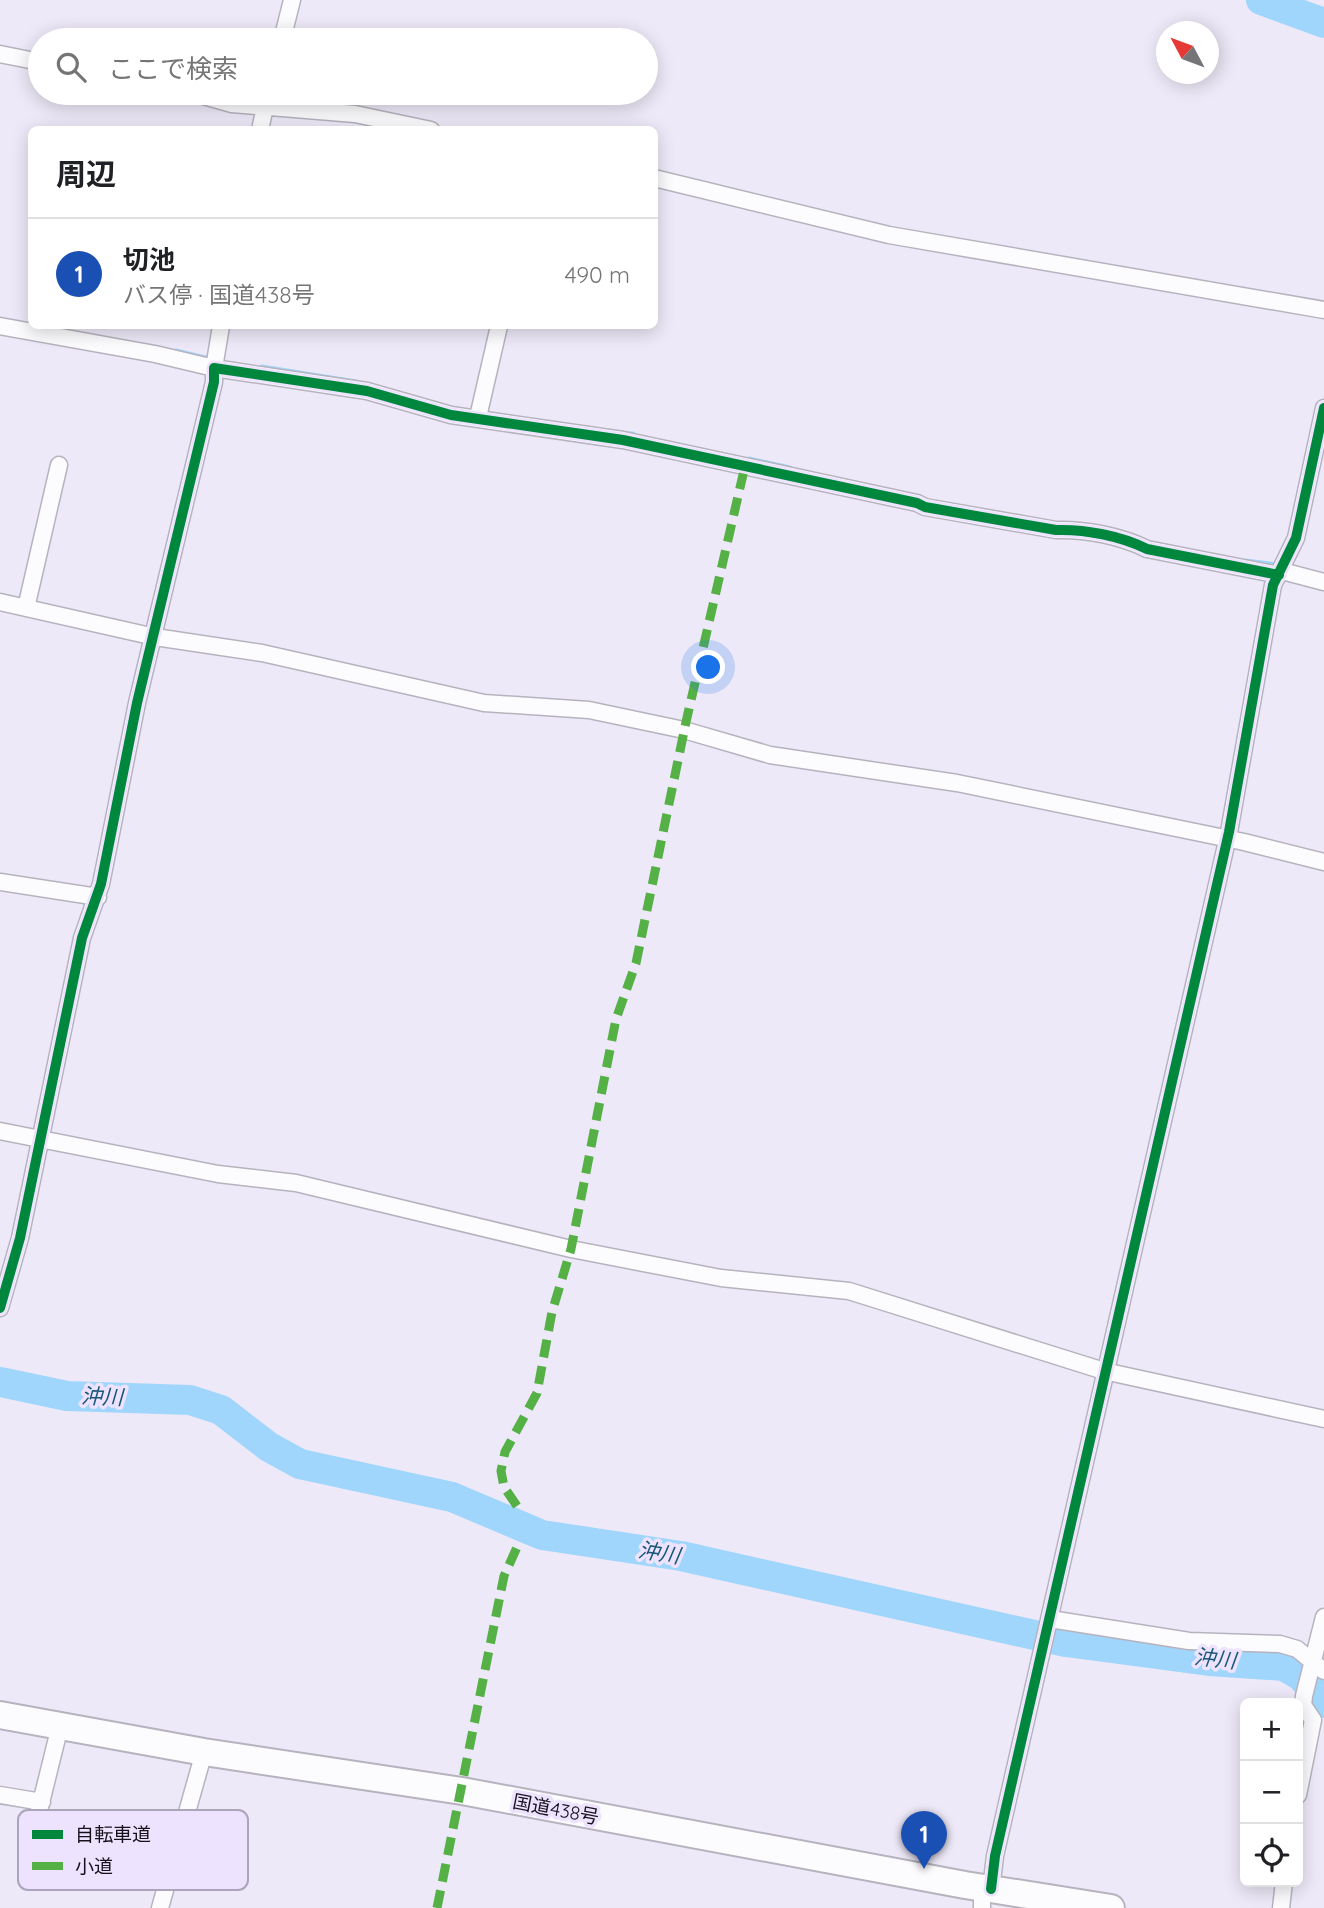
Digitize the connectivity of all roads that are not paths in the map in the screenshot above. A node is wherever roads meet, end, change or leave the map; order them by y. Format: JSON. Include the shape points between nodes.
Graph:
{"nodes":[{"id":1,"x":292,"y":0,"type":"edge"},
{"id":2,"x":285,"y":28,"type":"edge"},
{"id":3,"x":0,"y":54,"type":"edge"},
{"id":4,"x":28,"y":60,"type":"edge"},
{"id":5,"x":266,"y":105,"type":"edge"},
{"id":6,"x":298,"y":105,"type":"edge"},
{"id":7,"x":261,"y":126,"type":"edge"},
{"id":8,"x":412,"y":126,"type":"edge"},
{"id":9,"x":658,"y":179,"type":"edge"},
{"id":10,"x":1324,"y":310,"type":"edge"},
{"id":11,"x":0,"y":326,"type":"edge"},
{"id":12,"x":220,"y":329,"type":"edge"},
{"id":13,"x":498,"y":329,"type":"edge"},
{"id":14,"x":214,"y":362,"type":"junction"},
{"id":15,"x":1324,"y":408,"type":"edge"},
{"id":16,"x":479,"y":413,"type":"junction"},
{"id":17,"x":59,"y":465,"type":"dead end"},
{"id":18,"x":46,"y":521,"type":"junction"},
{"id":19,"x":64,"y":524,"type":"dead end"},
{"id":20,"x":1280,"y":573,"type":"junction"},
{"id":21,"x":1324,"y":582,"type":"edge"},
{"id":22,"x":0,"y":602,"type":"edge"},
{"id":23,"x":26,"y":608,"type":"junction"},
{"id":24,"x":155,"y":636,"type":"junction"},
{"id":25,"x":1226,"y":839,"type":"junction"},
{"id":26,"x":1324,"y":862,"type":"edge"},
{"id":27,"x":0,"y":882,"type":"edge"},
{"id":28,"x":98,"y":897,"type":"junction"},
{"id":29,"x":0,"y":1132,"type":"edge"},
{"id":30,"x":40,"y":1138,"type":"junction"},
{"id":31,"x":0,"y":1308,"type":"edge"},
{"id":32,"x":1104,"y":1371,"type":"junction"},
{"id":33,"x":1324,"y":1419,"type":"edge"},
{"id":34,"x":1324,"y":1617,"type":"edge"},
{"id":35,"x":1049,"y":1623,"type":"junction"},
{"id":36,"x":1317,"y":1667,"type":"edge"},
{"id":37,"x":0,"y":1715,"type":"edge"},
{"id":38,"x":61,"y":1726,"type":"junction"},
{"id":39,"x":204,"y":1752,"type":"junction"},
{"id":40,"x":1303,"y":1770,"type":"edge"},
{"id":41,"x":0,"y":1795,"type":"edge"},
{"id":42,"x":42,"y":1802,"type":"junction"},
{"id":43,"x":40,"y":1810,"type":"edge"},
{"id":44,"x":188,"y":1810,"type":"edge"},
{"id":45,"x":1283,"y":1887,"type":"edge"},
{"id":46,"x":165,"y":1890,"type":"edge"},
{"id":47,"x":985,"y":1895,"type":"edge"},
{"id":48,"x":160,"y":1908,"type":"edge"},
{"id":49,"x":1111,"y":1908,"type":"edge"},
{"id":50,"x":1281,"y":1908,"type":"edge"}],
"edges":[{"from":1,"to":2,"type":"street"},
{"from":3,"to":4,"type":"street"},
{"from":5,"to":7,"type":"street"},
{"from":6,"to":8,"type":"street"},
{"from":9,"to":10,"type":"street","via":[[889,235]]},
{"from":11,"to":14,"type":"street"},
{"from":12,"to":14,"type":"street"},
{"from":13,"to":16,"type":"street"},
{"from":14,"to":16,"type":"street","via":[[367,391],[451,415]]},
{"from":14,"to":24,"type":"street","via":[[214,382]]},
{"from":15,"to":20,"type":"street","via":[[1296,538]]},
{"from":16,"to":20,"type":"street","via":[[925,507],[1072,530]]},
{"from":17,"to":18,"type":"street"},
{"from":18,"to":19,"type":"street"},
{"from":18,"to":23,"type":"street"},
{"from":20,"to":21,"type":"street"},
{"from":20,"to":25,"type":"street","via":[[1273,585]]},
{"from":22,"to":23,"type":"street"},
{"from":23,"to":24,"type":"street"},
{"from":24,"to":25,"type":"street","via":[[262,653],[484,703],[589,710],[684,730],[770,755],[957,783]]},
{"from":24,"to":28,"type":"street"},
{"from":25,"to":26,"type":"street"},
{"from":25,"to":32,"type":"street"},
{"from":27,"to":28,"type":"street"},
{"from":28,"to":30,"type":"street","via":[[82,938]]},
{"from":29,"to":30,"type":"street"},
{"from":30,"to":31,"type":"street"},
{"from":30,"to":32,"type":"street","via":[[218,1174],[296,1183],[571,1249],[721,1278],[849,1291]]},
{"from":32,"to":33,"type":"street"},
{"from":32,"to":35,"type":"street"},
{"from":34,"to":36,"type":"street"},
{"from":35,"to":36,"type":"street","via":[[1189,1641],[1280,1644],[1297,1649]]},
{"from":35,"to":47,"type":"street"},
{"from":36,"to":40,"type":"street","via":[[1304,1696],[1303,1705],[1313,1720]]},
{"from":37,"to":38,"type":"highway","name":"国道438号"},
{"from":38,"to":39,"type":"highway","name":"国道438号"},
{"from":38,"to":42,"type":"street"},
{"from":39,"to":44,"type":"street"},
{"from":39,"to":47,"type":"highway","name":"国道438号","via":[[462,1791]]},
{"from":41,"to":42,"type":"street"},
{"from":42,"to":43,"type":"street"},
{"from":45,"to":50,"type":"street"},
{"from":46,"to":48,"type":"street"},
{"from":47,"to":49,"type":"highway","name":"国道438号"}]}
